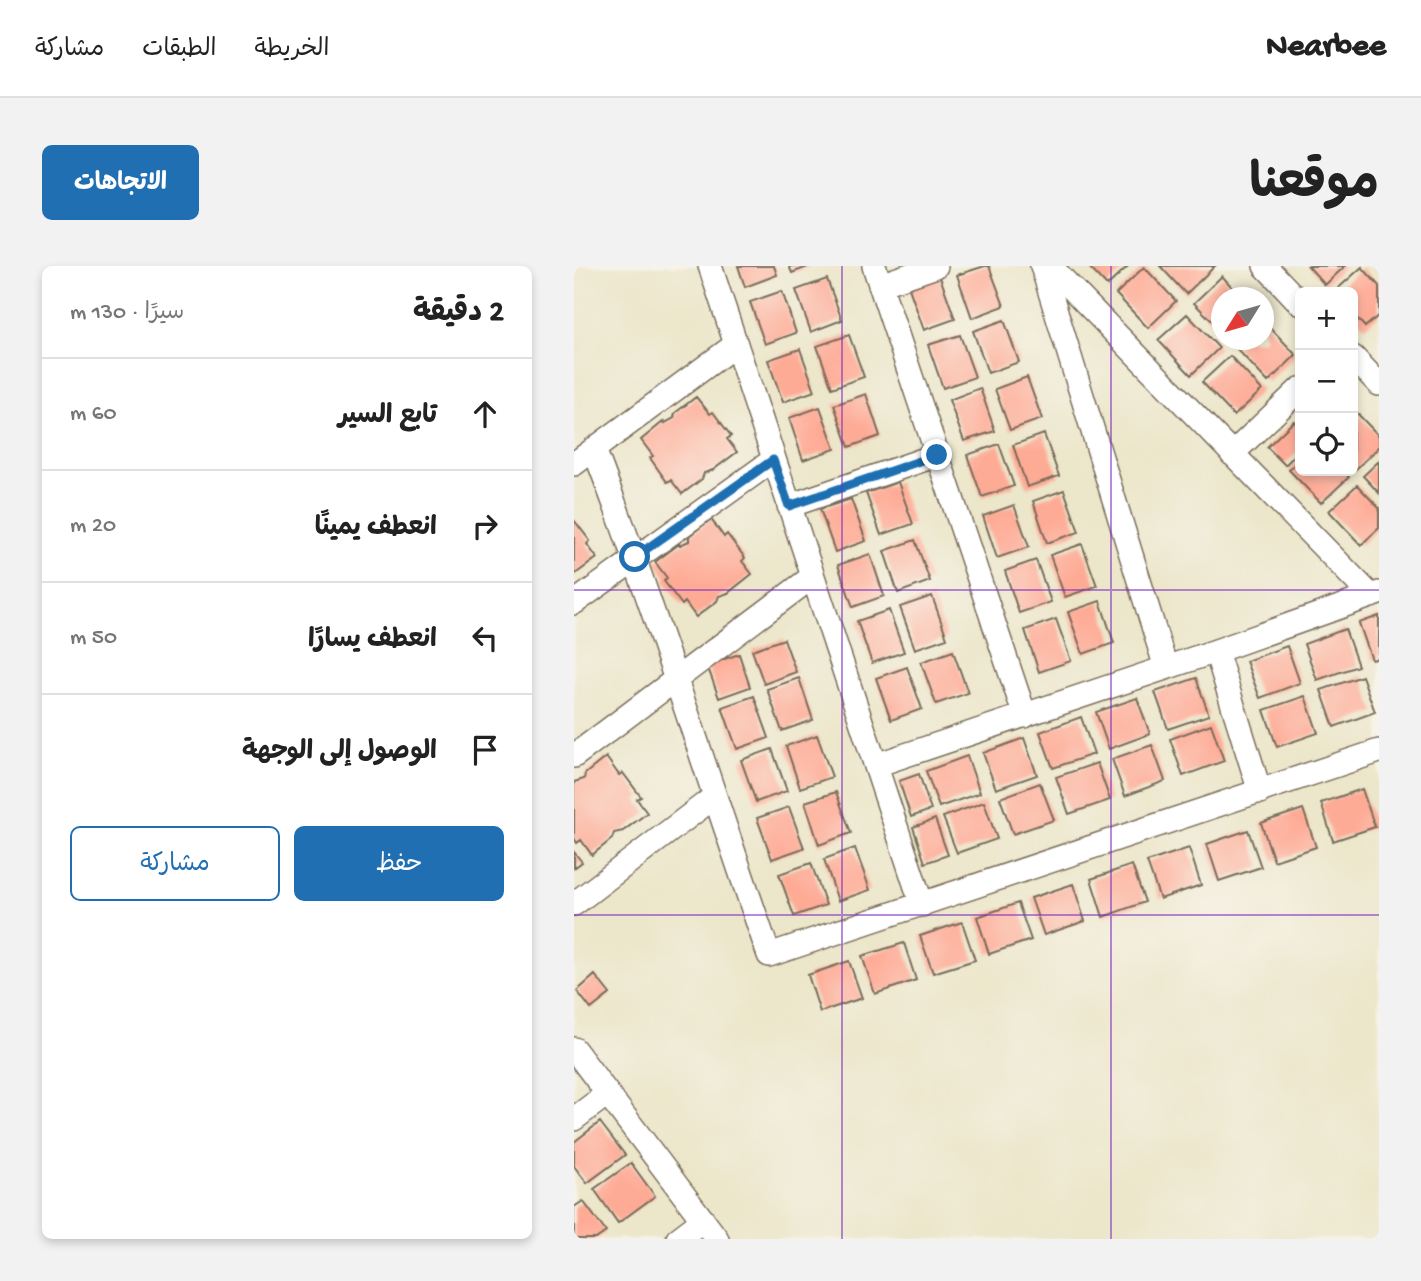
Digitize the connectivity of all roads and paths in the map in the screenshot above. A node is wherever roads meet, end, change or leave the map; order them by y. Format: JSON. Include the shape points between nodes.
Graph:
{"nodes":[{"id":1,"x":710,"y":266,"type":"edge"},
{"id":2,"x":936,"y":266,"type":"edge"},
{"id":3,"x":1042,"y":266,"type":"edge"},
{"id":4,"x":1050,"y":266,"type":"edge"},
{"id":5,"x":1265,"y":266,"type":"edge"},
{"id":6,"x":877,"y":275,"type":"edge"},
{"id":7,"x":1295,"y":298,"type":"edge"},
{"id":8,"x":735,"y":345,"type":"junction"},
{"id":9,"x":1358,"y":362,"type":"edge"},
{"id":10,"x":1379,"y":384,"type":"edge"},
{"id":11,"x":1295,"y":394,"type":"edge"},
{"id":12,"x":594,"y":449,"type":"junction"},
{"id":13,"x":1232,"y":454,"type":"junction"},
{"id":14,"x":937,"y":455,"type":"junction"},
{"id":15,"x":773,"y":460,"type":"junction"},
{"id":16,"x":574,"y":464,"type":"edge"},
{"id":17,"x":789,"y":506,"type":"junction"},
{"id":18,"x":635,"y":557,"type":"junction"},
{"id":19,"x":812,"y":577,"type":"junction"},
{"id":20,"x":1375,"y":595,"type":"edge"},
{"id":21,"x":574,"y":603,"type":"edge"},
{"id":22,"x":1216,"y":651,"type":"junction"},
{"id":23,"x":1166,"y":668,"type":"junction"},
{"id":24,"x":676,"y":679,"type":"junction"},
{"id":25,"x":1025,"y":716,"type":"junction"},
{"id":26,"x":1379,"y":751,"type":"edge"},
{"id":27,"x":574,"y":756,"type":"edge"},
{"id":28,"x":876,"y":765,"type":"junction"},
{"id":29,"x":1260,"y":792,"type":"junction"},
{"id":30,"x":714,"y":797,"type":"junction"},
{"id":31,"x":574,"y":904,"type":"edge"},
{"id":32,"x":922,"y":905,"type":"junction"},
{"id":33,"x":574,"y":1049,"type":"edge"},
{"id":34,"x":607,"y":1094,"type":"junction"},
{"id":35,"x":574,"y":1119,"type":"edge"},
{"id":36,"x":703,"y":1220,"type":"junction"},
{"id":37,"x":678,"y":1239,"type":"edge"},
{"id":38,"x":717,"y":1239,"type":"edge"}],
"edges":[{"from":1,"to":8,"type":"street"},
{"from":2,"to":6,"type":"street"},
{"from":3,"to":23,"type":"street"},
{"from":4,"to":13,"type":"street"},
{"from":5,"to":7,"type":"street"},
{"from":6,"to":14,"type":"street"},
{"from":8,"to":12,"type":"street"},
{"from":8,"to":15,"type":"street"},
{"from":9,"to":10,"type":"street"},
{"from":11,"to":13,"type":"street"},
{"from":12,"to":16,"type":"street"},
{"from":12,"to":18,"type":"street"},
{"from":13,"to":20,"type":"street"},
{"from":14,"to":17,"type":"street"},
{"from":14,"to":25,"type":"street"},
{"from":15,"to":17,"type":"street"},
{"from":15,"to":18,"type":"street"},
{"from":17,"to":19,"type":"street"},
{"from":18,"to":21,"type":"street"},
{"from":18,"to":24,"type":"street"},
{"from":19,"to":24,"type":"street"},
{"from":19,"to":28,"type":"street"},
{"from":20,"to":22,"type":"street"},
{"from":22,"to":23,"type":"street"},
{"from":22,"to":29,"type":"street"},
{"from":23,"to":25,"type":"street"},
{"from":24,"to":27,"type":"street"},
{"from":24,"to":30,"type":"street"},
{"from":25,"to":28,"type":"street"},
{"from":26,"to":29,"type":"street"},
{"from":28,"to":32,"type":"street"},
{"from":29,"to":32,"type":"street"},
{"from":30,"to":31,"type":"street"},
{"from":30,"to":32,"type":"street","via":[[769,955]]},
{"from":33,"to":34,"type":"street"},
{"from":34,"to":35,"type":"street"},
{"from":34,"to":36,"type":"street"},
{"from":36,"to":37,"type":"street"},
{"from":36,"to":38,"type":"street"}]}
